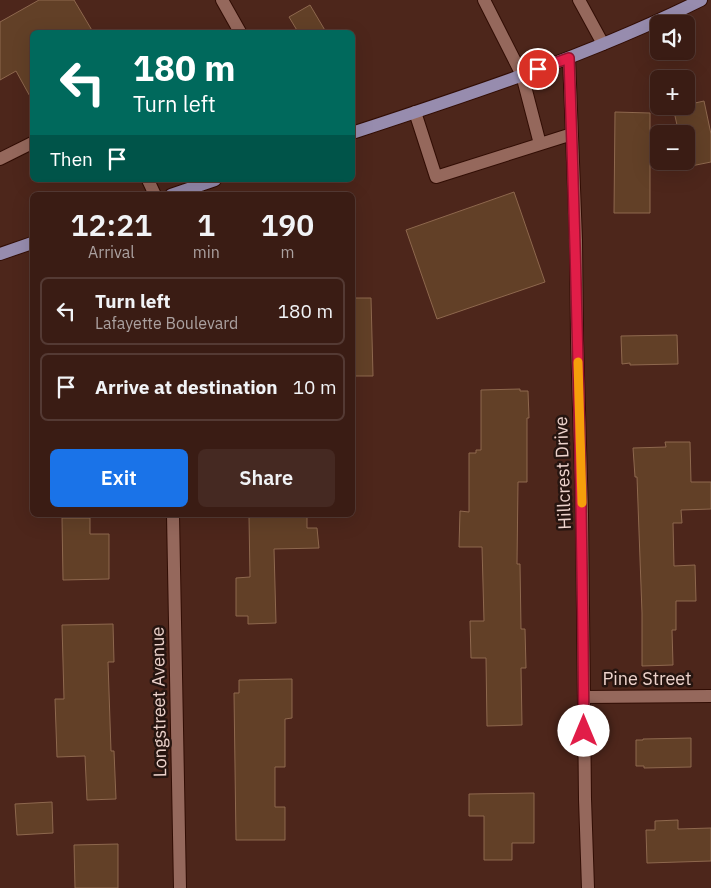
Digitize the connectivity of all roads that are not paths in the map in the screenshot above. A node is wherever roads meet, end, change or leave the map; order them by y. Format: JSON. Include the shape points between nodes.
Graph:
{"nodes":[{"id":1,"x":222,"y":0,"type":"edge"},
{"id":2,"x":484,"y":0,"type":"edge"},
{"id":3,"x":579,"y":0,"type":"edge"},
{"id":4,"x":701,"y":0,"type":"edge"},
{"id":5,"x":239,"y":30,"type":"edge"},
{"id":6,"x":603,"y":44,"type":"junction"},
{"id":7,"x":569,"y":58,"type":"junction"},
{"id":8,"x":522,"y":75,"type":"junction"},
{"id":9,"x":415,"y":112,"type":"junction"},
{"id":10,"x":355,"y":132,"type":"edge"},
{"id":11,"x":572,"y":134,"type":"junction"},
{"id":12,"x":30,"y":144,"type":"edge"},
{"id":13,"x":540,"y":144,"type":"junction"},
{"id":14,"x":0,"y":159,"type":"edge"},
{"id":15,"x":209,"y":182,"type":"edge"},
{"id":16,"x":180,"y":192,"type":"edge"},
{"id":17,"x":30,"y":244,"type":"edge"},
{"id":18,"x":0,"y":254,"type":"edge"},
{"id":19,"x":173,"y":517,"type":"edge"},
{"id":20,"x":711,"y":696,"type":"edge"},
{"id":21,"x":584,"y":697,"type":"junction"},
{"id":22,"x":180,"y":888,"type":"edge"},
{"id":23,"x":588,"y":888,"type":"edge"}],
"edges":[{"from":1,"to":5,"type":"street"},
{"from":2,"to":8,"type":"street"},
{"from":3,"to":6,"type":"street"},
{"from":4,"to":6,"type":"main road","via":[[652,25]]},
{"from":6,"to":7,"type":"main road"},
{"from":7,"to":8,"type":"main road"},
{"from":7,"to":11,"type":"street","name":"Hillcrest Drive"},
{"from":8,"to":9,"type":"main road"},
{"from":8,"to":13,"type":"street"},
{"from":9,"to":10,"type":"main road"},
{"from":9,"to":13,"type":"street","via":[[436,177]]},
{"from":11,"to":13,"type":"street"},
{"from":11,"to":21,"type":"street","name":"Hillcrest Drive"},
{"from":12,"to":14,"type":"street"},
{"from":15,"to":16,"type":"main road"},
{"from":17,"to":18,"type":"main road"},
{"from":19,"to":22,"type":"street","name":"Longstreet Avenue"},
{"from":20,"to":21,"type":"street","name":"Pine Street"},
{"from":21,"to":23,"type":"street","name":"Hillcrest Drive"}]}
